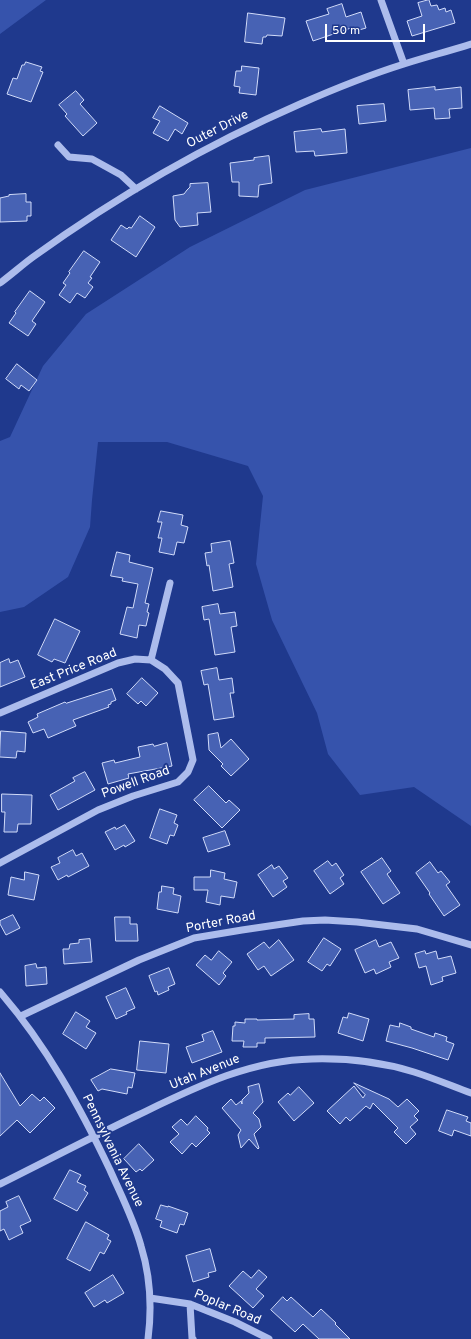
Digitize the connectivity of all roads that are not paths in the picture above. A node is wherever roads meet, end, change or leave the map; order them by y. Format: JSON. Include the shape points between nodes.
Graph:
{"nodes":[{"id":1,"x":381,"y":0,"type":"edge"},
{"id":2,"x":471,"y":44,"type":"edge"},
{"id":3,"x":404,"y":64,"type":"junction"},
{"id":4,"x":58,"y":146,"type":"dead end"},
{"id":5,"x":136,"y":189,"type":"junction"},
{"id":6,"x":0,"y":284,"type":"edge"},
{"id":7,"x":170,"y":583,"type":"dead end"},
{"id":8,"x":152,"y":660,"type":"junction"},
{"id":9,"x":0,"y":713,"type":"edge"},
{"id":10,"x":0,"y":863,"type":"edge"},
{"id":11,"x":471,"y":945,"type":"edge"},
{"id":12,"x":0,"y":992,"type":"edge"},
{"id":13,"x":21,"y":1016,"type":"junction"},
{"id":14,"x":471,"y":1093,"type":"edge"},
{"id":15,"x":94,"y":1136,"type":"junction"},
{"id":16,"x":0,"y":1184,"type":"edge"},
{"id":17,"x":150,"y":1298,"type":"junction"},
{"id":18,"x":190,"y":1304,"type":"junction"},
{"id":19,"x":254,"y":1335,"type":"edge"},
{"id":20,"x":148,"y":1339,"type":"edge"},
{"id":21,"x":193,"y":1339,"type":"edge"},
{"id":22,"x":269,"y":1339,"type":"edge"}],
"edges":[{"from":1,"to":3,"type":"street"},
{"from":2,"to":3,"type":"street","name":"Outer Drive"},
{"from":3,"to":5,"type":"street","name":"Outer Drive","via":[[336,89],[269,118]]},
{"from":4,"to":5,"type":"street","via":[[69,157],[92,159],[121,174]]},
{"from":5,"to":6,"type":"street","name":"Outer Drive","via":[[32,258]]},
{"from":7,"to":8,"type":"street"},
{"from":8,"to":9,"type":"street","name":"East Price Road","via":[[118,663]]},
{"from":8,"to":10,"type":"street","name":"Powell Road","via":[[178,683],[193,760],[188,772],[178,782],[98,810]]},
{"from":11,"to":13,"type":"street","name":"Porter Road","via":[[417,930],[325,920],[303,921],[194,938],[128,965]]},
{"from":12,"to":13,"type":"street","name":"Pennsylvania Avenue"},
{"from":13,"to":15,"type":"street","name":"Pennsylvania Avenue"},
{"from":14,"to":15,"type":"street","name":"Utah Avenue","via":[[416,1072],[385,1065],[341,1060],[286,1061],[248,1068],[224,1076]]},
{"from":15,"to":16,"type":"street","name":"Utah Avenue"},
{"from":15,"to":17,"type":"street","name":"Pennsylvania Avenue","via":[[136,1228],[143,1251]]},
{"from":17,"to":18,"type":"street","name":"Poplar Road"},
{"from":17,"to":20,"type":"street","name":"Pennsylvania Avenue"},
{"from":18,"to":19,"type":"street","name":"Poplar Road"},
{"from":18,"to":21,"type":"street"},
{"from":19,"to":22,"type":"street","name":"Poplar Road"}]}
